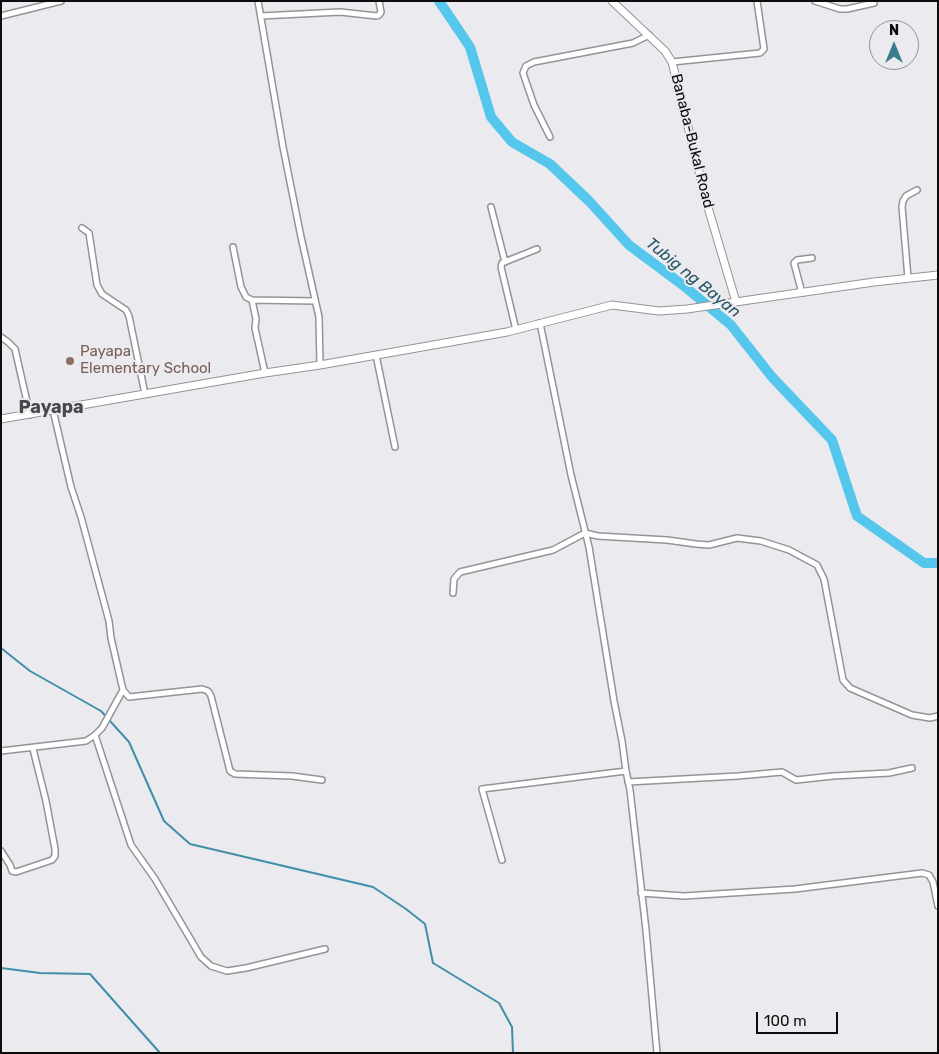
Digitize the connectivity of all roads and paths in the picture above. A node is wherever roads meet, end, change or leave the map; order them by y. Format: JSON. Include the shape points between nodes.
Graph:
{"nodes":[{"id":1,"x":61,"y":1,"type":"edge"},
{"id":2,"x":258,"y":1,"type":"edge"},
{"id":3,"x":379,"y":1,"type":"edge"},
{"id":4,"x":612,"y":1,"type":"edge"},
{"id":5,"x":758,"y":1,"type":"edge"},
{"id":6,"x":815,"y":1,"type":"edge"},
{"id":7,"x":874,"y":2,"type":"dead end"},
{"id":8,"x":1,"y":16,"type":"edge"},
{"id":9,"x":261,"y":16,"type":"junction"},
{"id":10,"x":649,"y":35,"type":"junction"},
{"id":11,"x":672,"y":62,"type":"junction"},
{"id":12,"x":550,"y":137,"type":"dead end"},
{"id":13,"x":917,"y":190,"type":"dead end"},
{"id":14,"x":491,"y":207,"type":"dead end"},
{"id":15,"x":82,"y":228,"type":"dead end"},
{"id":16,"x":233,"y":248,"type":"dead end"},
{"id":17,"x":537,"y":249,"type":"dead end"},
{"id":18,"x":812,"y":258,"type":"dead end"},
{"id":19,"x":505,"y":262,"type":"junction"},
{"id":20,"x":938,"y":275,"type":"edge"},
{"id":21,"x":908,"y":278,"type":"junction"},
{"id":22,"x":802,"y":293,"type":"junction"},
{"id":23,"x":252,"y":300,"type":"junction"},
{"id":24,"x":315,"y":301,"type":"junction"},
{"id":25,"x":736,"y":302,"type":"junction"},
{"id":26,"x":540,"y":323,"type":"junction"},
{"id":27,"x":516,"y":330,"type":"junction"},
{"id":28,"x":1,"y":337,"type":"edge"},
{"id":29,"x":376,"y":355,"type":"junction"},
{"id":30,"x":320,"y":365,"type":"junction"},
{"id":31,"x":265,"y":373,"type":"junction"},
{"id":32,"x":145,"y":394,"type":"junction"},
{"id":33,"x":53,"y":410,"type":"junction"},
{"id":34,"x":30,"y":415,"type":"junction"},
{"id":35,"x":1,"y":419,"type":"edge"},
{"id":36,"x":395,"y":448,"type":"dead end"},
{"id":37,"x":585,"y":533,"type":"junction"},
{"id":38,"x":453,"y":593,"type":"dead end"},
{"id":39,"x":123,"y":690,"type":"junction"},
{"id":40,"x":938,"y":716,"type":"edge"},
{"id":41,"x":96,"y":735,"type":"junction"},
{"id":42,"x":32,"y":749,"type":"junction"},
{"id":43,"x":1,"y":751,"type":"edge"},
{"id":44,"x":912,"y":768,"type":"dead end"},
{"id":45,"x":626,"y":771,"type":"junction"},
{"id":46,"x":322,"y":780,"type":"dead end"},
{"id":47,"x":628,"y":782,"type":"junction"},
{"id":48,"x":1,"y":851,"type":"edge"},
{"id":49,"x":502,"y":860,"type":"dead end"},
{"id":50,"x":641,"y":893,"type":"junction"},
{"id":51,"x":938,"y":906,"type":"edge"},
{"id":52,"x":325,"y":949,"type":"dead end"},
{"id":53,"x":657,"y":1053,"type":"edge"}],
"edges":[{"from":1,"to":8,"type":"street"},
{"from":2,"to":9,"type":"street"},
{"from":3,"to":9,"type":"street","via":[[380,15],[377,16],[340,12]]},
{"from":4,"to":10,"type":"main road","name":"Banaba-Bukal Road"},
{"from":5,"to":11,"type":"street","via":[[764,49],[760,53]]},
{"from":6,"to":7,"type":"street","via":[[840,9]]},
{"from":9,"to":24,"type":"street","via":[[283,147]]},
{"from":10,"to":11,"type":"main road","name":"Banaba-Bukal Road"},
{"from":10,"to":12,"type":"street","via":[[633,43],[526,66],[523,73]]},
{"from":11,"to":25,"type":"main road","name":"Banaba-Bukal Road","via":[[707,204]]},
{"from":13,"to":21,"type":"street","via":[[902,201]]},
{"from":14,"to":19,"type":"street"},
{"from":15,"to":32,"type":"street","via":[[89,233],[97,284],[102,294],[126,310],[129,316]]},
{"from":16,"to":23,"type":"street","via":[[241,286]]},
{"from":17,"to":19,"type":"street"},
{"from":18,"to":22,"type":"street","via":[[794,263]]},
{"from":19,"to":27,"type":"street","via":[[501,267]]},
{"from":20,"to":21,"type":"main road"},
{"from":21,"to":22,"type":"main road"},
{"from":22,"to":25,"type":"main road"},
{"from":23,"to":24,"type":"street"},
{"from":23,"to":31,"type":"street"},
{"from":24,"to":30,"type":"street","via":[[319,317]]},
{"from":25,"to":26,"type":"main road","via":[[659,311],[612,305]]},
{"from":26,"to":27,"type":"main road"},
{"from":26,"to":37,"type":"street"},
{"from":27,"to":29,"type":"main road"},
{"from":28,"to":34,"type":"street","via":[[15,349]]},
{"from":29,"to":30,"type":"main road"},
{"from":29,"to":36,"type":"street"},
{"from":30,"to":31,"type":"main road"},
{"from":31,"to":32,"type":"main road"},
{"from":32,"to":33,"type":"main road"},
{"from":33,"to":34,"type":"main road"},
{"from":33,"to":39,"type":"street"},
{"from":34,"to":35,"type":"main road"},
{"from":37,"to":38,"type":"street","via":[[553,550],[460,572],[454,579]]},
{"from":37,"to":40,"type":"street","via":[[709,545],[737,538],[789,550],[816,565],[824,579],[843,680],[850,688],[912,715]]},
{"from":37,"to":45,"type":"street"},
{"from":39,"to":41,"type":"street"},
{"from":39,"to":46,"type":"street","via":[[129,696],[202,689],[211,696],[230,771]]},
{"from":41,"to":42,"type":"street","via":[[86,742]]},
{"from":41,"to":52,"type":"street","via":[[131,845],[156,879],[201,957],[211,966],[227,971]]},
{"from":42,"to":43,"type":"street"},
{"from":42,"to":48,"type":"street","via":[[46,801],[55,856],[52,860],[16,872],[12,871]]},
{"from":44,"to":47,"type":"street","via":[[889,773],[796,780],[782,772]]},
{"from":45,"to":47,"type":"street"},
{"from":45,"to":49,"type":"street","via":[[482,789]]},
{"from":47,"to":50,"type":"street"},
{"from":50,"to":51,"type":"street","via":[[684,896],[795,889],[922,872],[933,882]]},
{"from":50,"to":53,"type":"street"}]}
